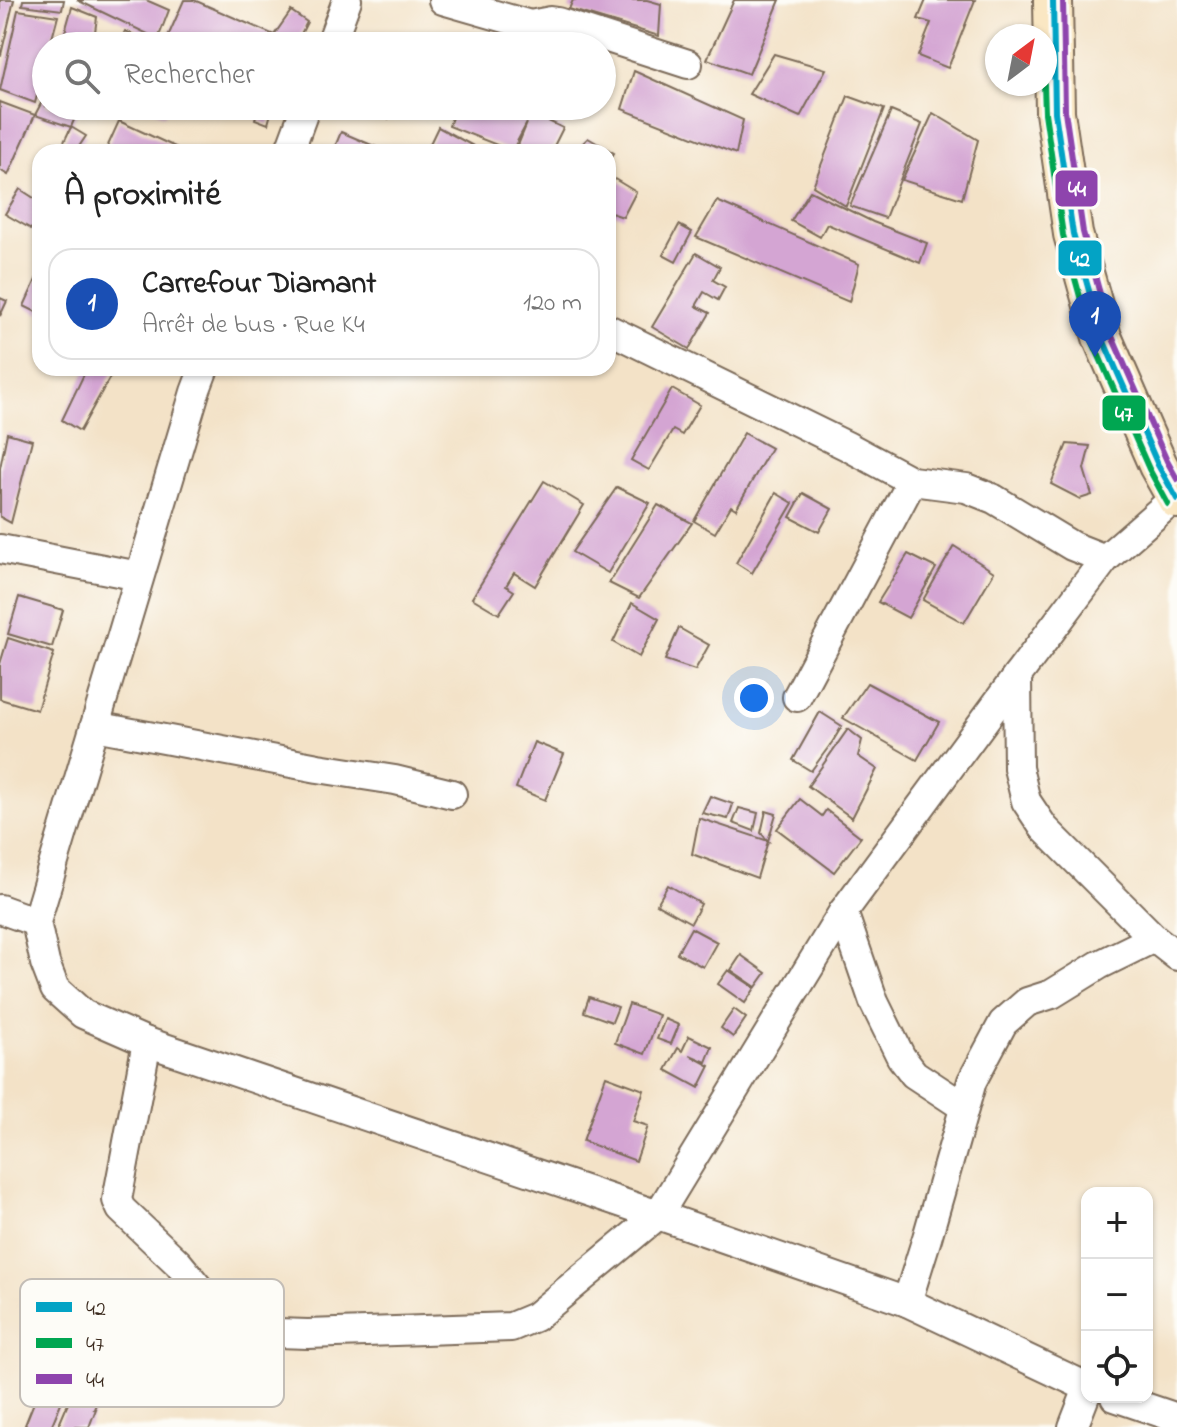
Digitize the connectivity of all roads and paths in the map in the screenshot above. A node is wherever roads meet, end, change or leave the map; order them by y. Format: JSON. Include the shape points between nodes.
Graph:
{"nodes":[{"id":1,"x":347,"y":0,"type":"edge"},
{"id":2,"x":443,"y":0,"type":"edge"},
{"id":3,"x":1053,"y":0,"type":"edge"},
{"id":4,"x":335,"y":32,"type":"edge"},
{"id":5,"x":589,"y":32,"type":"edge"},
{"id":6,"x":616,"y":41,"type":"edge"},
{"id":7,"x":688,"y":64,"type":"dead end"},
{"id":8,"x":301,"y":120,"type":"edge"},
{"id":9,"x":292,"y":144,"type":"edge"},
{"id":10,"x":616,"y":333,"type":"edge"},
{"id":11,"x":201,"y":376,"type":"edge"},
{"id":12,"x":912,"y":481,"type":"junction"},
{"id":13,"x":1176,"y":498,"type":"edge"},
{"id":14,"x":0,"y":549,"type":"edge"},
{"id":15,"x":1105,"y":559,"type":"junction"},
{"id":16,"x":139,"y":576,"type":"junction"},
{"id":17,"x":1017,"y":676,"type":"junction"},
{"id":18,"x":797,"y":697,"type":"dead end"},
{"id":19,"x":95,"y":726,"type":"junction"},
{"id":20,"x":452,"y":794,"type":"dead end"},
{"id":21,"x":0,"y":909,"type":"edge"},
{"id":22,"x":843,"y":912,"type":"junction"},
{"id":23,"x":36,"y":922,"type":"junction"},
{"id":24,"x":1154,"y":938,"type":"junction"},
{"id":25,"x":1177,"y":956,"type":"edge"},
{"id":26,"x":147,"y":1042,"type":"junction"},
{"id":27,"x":964,"y":1107,"type":"junction"},
{"id":28,"x":658,"y":1215,"type":"junction"},
{"id":29,"x":191,"y":1279,"type":"edge"},
{"id":30,"x":907,"y":1302,"type":"junction"},
{"id":31,"x":284,"y":1333,"type":"edge"},
{"id":32,"x":1081,"y":1386,"type":"edge"},
{"id":33,"x":1082,"y":1403,"type":"edge"},
{"id":34,"x":1133,"y":1403,"type":"edge"},
{"id":35,"x":1177,"y":1418,"type":"edge"},
{"id":36,"x":1073,"y":1427,"type":"edge"}],
"edges":[{"from":1,"to":4,"type":"street"},
{"from":2,"to":5,"type":"street","via":[[530,25],[551,21]]},
{"from":3,"to":13,"type":"street","via":[[1055,112],[1073,234],[1102,337]]},
{"from":6,"to":7,"type":"street"},
{"from":8,"to":9,"type":"street"},
{"from":10,"to":12,"type":"street"},
{"from":11,"to":16,"type":"street"},
{"from":12,"to":15,"type":"street","via":[[980,493]]},
{"from":12,"to":18,"type":"street"},
{"from":13,"to":15,"type":"street"},
{"from":14,"to":16,"type":"street"},
{"from":15,"to":17,"type":"street"},
{"from":16,"to":19,"type":"street"},
{"from":17,"to":22,"type":"street"},
{"from":17,"to":24,"type":"street","via":[[1018,768],[1026,801],[1044,828]]},
{"from":19,"to":20,"type":"street"},
{"from":19,"to":23,"type":"street"},
{"from":21,"to":23,"type":"street"},
{"from":22,"to":27,"type":"street","via":[[874,1002],[901,1057],[914,1074]]},
{"from":22,"to":28,"type":"street"},
{"from":23,"to":26,"type":"street","via":[[55,989],[83,1014]]},
{"from":24,"to":25,"type":"street"},
{"from":24,"to":27,"type":"street","via":[[1052,994],[1027,1002],[1003,1023]]},
{"from":26,"to":28,"type":"street"},
{"from":26,"to":29,"type":"street","via":[[117,1200]]},
{"from":27,"to":30,"type":"street"},
{"from":28,"to":30,"type":"street"},
{"from":28,"to":31,"type":"street","via":[[535,1317],[511,1327]]},
{"from":30,"to":32,"type":"street"},
{"from":33,"to":36,"type":"street"},
{"from":34,"to":35,"type":"street"}]}
